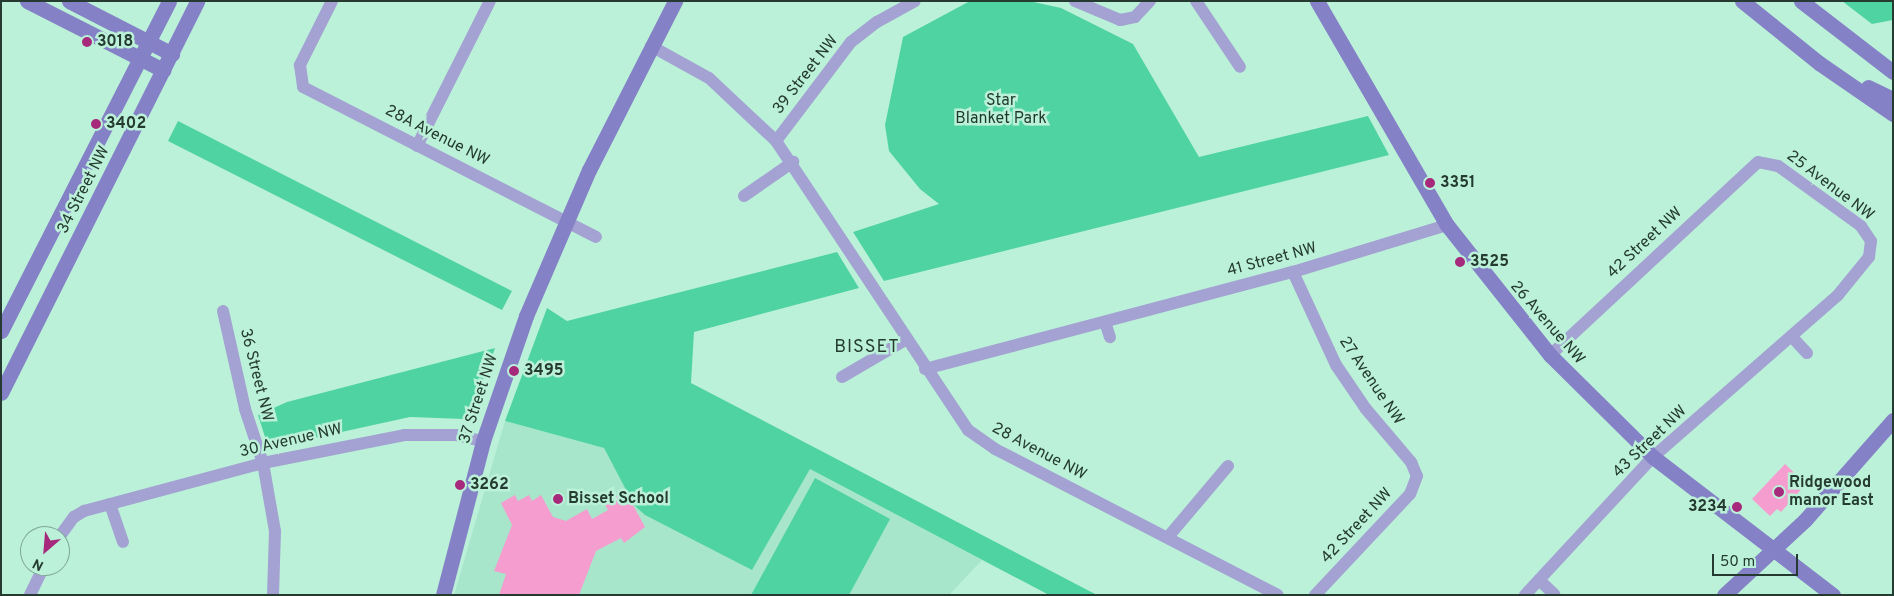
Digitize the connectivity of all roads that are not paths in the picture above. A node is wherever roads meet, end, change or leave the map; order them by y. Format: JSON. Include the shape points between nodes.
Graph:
{"nodes":[{"id":1,"x":27,"y":1,"type":"edge"},
{"id":2,"x":69,"y":1,"type":"edge"},
{"id":3,"x":169,"y":1,"type":"edge"},
{"id":4,"x":197,"y":1,"type":"edge"},
{"id":5,"x":332,"y":1,"type":"edge"},
{"id":6,"x":490,"y":1,"type":"edge"},
{"id":7,"x":676,"y":1,"type":"edge"},
{"id":8,"x":915,"y":1,"type":"edge"},
{"id":9,"x":1075,"y":1,"type":"edge"},
{"id":10,"x":1150,"y":1,"type":"edge"},
{"id":11,"x":1196,"y":1,"type":"edge"},
{"id":12,"x":1317,"y":1,"type":"edge"},
{"id":13,"x":1742,"y":1,"type":"edge"},
{"id":14,"x":1801,"y":1,"type":"edge"},
{"id":15,"x":147,"y":42,"type":"junction"},
{"id":16,"x":652,"y":46,"type":"junction"},
{"id":17,"x":172,"y":54,"type":"junction"},
{"id":18,"x":138,"y":59,"type":"junction"},
{"id":19,"x":1819,"y":63,"type":"junction"},
{"id":20,"x":1240,"y":67,"type":"dead end"},
{"id":21,"x":163,"y":70,"type":"junction"},
{"id":22,"x":1893,"y":72,"type":"edge"},
{"id":23,"x":1893,"y":99,"type":"edge"},
{"id":24,"x":1893,"y":114,"type":"edge"},
{"id":25,"x":776,"y":141,"type":"junction"},
{"id":26,"x":417,"y":146,"type":"junction"},
{"id":27,"x":793,"y":162,"type":"junction"},
{"id":28,"x":1766,"y":162,"type":"joint"},
{"id":29,"x":744,"y":196,"type":"dead end"},
{"id":30,"x":566,"y":220,"type":"junction"},
{"id":31,"x":1447,"y":226,"type":"junction"},
{"id":32,"x":596,"y":237,"type":"dead end"},
{"id":33,"x":1872,"y":241,"type":"joint"},
{"id":34,"x":1292,"y":272,"type":"junction"},
{"id":35,"x":223,"y":311,"type":"dead end"},
{"id":36,"x":1105,"y":322,"type":"junction"},
{"id":37,"x":1,"y":331,"type":"edge"},
{"id":38,"x":1792,"y":337,"type":"junction"},
{"id":39,"x":907,"y":338,"type":"junction"},
{"id":40,"x":1110,"y":338,"type":"dead end"},
{"id":41,"x":1807,"y":353,"type":"dead end"},
{"id":42,"x":1550,"y":355,"type":"junction"},
{"id":43,"x":926,"y":369,"type":"junction"},
{"id":44,"x":842,"y":378,"type":"dead end"},
{"id":45,"x":1,"y":393,"type":"edge"},
{"id":46,"x":1893,"y":420,"type":"edge"},
{"id":47,"x":483,"y":441,"type":"junction"},
{"id":48,"x":1654,"y":457,"type":"junction"},
{"id":49,"x":264,"y":463,"type":"junction"},
{"id":50,"x":1228,"y":466,"type":"dead end"},
{"id":51,"x":1417,"y":476,"type":"joint"},
{"id":52,"x":110,"y":504,"type":"junction"},
{"id":53,"x":68,"y":526,"type":"edge"},
{"id":54,"x":1168,"y":537,"type":"junction"},
{"id":55,"x":123,"y":542,"type":"dead end"},
{"id":56,"x":1773,"y":551,"type":"junction"},
{"id":57,"x":39,"y":576,"type":"edge"},
{"id":58,"x":1539,"y":580,"type":"junction"},
{"id":59,"x":1554,"y":594,"type":"edge"},
{"id":60,"x":30,"y":595,"type":"edge"},
{"id":61,"x":273,"y":595,"type":"edge"},
{"id":62,"x":443,"y":595,"type":"edge"},
{"id":63,"x":1278,"y":595,"type":"edge"},
{"id":64,"x":1315,"y":595,"type":"edge"},
{"id":65,"x":1525,"y":595,"type":"edge"},
{"id":66,"x":1724,"y":595,"type":"edge"},
{"id":67,"x":1833,"y":595,"type":"edge"}],
"edges":[{"from":1,"to":18,"type":"street"},
{"from":2,"to":15,"type":"street"},
{"from":3,"to":15,"type":"street","name":"34 Street NW"},
{"from":4,"to":17,"type":"street","name":"34 Street NW"},
{"from":5,"to":26,"type":"street","name":"28A Avenue NW","via":[[300,65],[299,77],[303,87]]},
{"from":6,"to":26,"type":"street"},
{"from":7,"to":16,"type":"street","name":"37 Street NW"},
{"from":8,"to":25,"type":"street","name":"39 Street NW","via":[[877,22],[851,42]]},
{"from":9,"to":10,"type":"street","via":[[1120,20],[1135,17]]},
{"from":11,"to":20,"type":"street"},
{"from":12,"to":31,"type":"street","name":"26 Avenue NW"},
{"from":13,"to":19,"type":"street"},
{"from":14,"to":22,"type":"street"},
{"from":15,"to":17,"type":"street"},
{"from":15,"to":18,"type":"street","name":"34 Street NW"},
{"from":16,"to":25,"type":"street","name":"28 Avenue NW","via":[[708,78]]},
{"from":16,"to":30,"type":"street","name":"37 Street NW"},
{"from":17,"to":21,"type":"street","name":"34 Street NW"},
{"from":18,"to":21,"type":"street"},
{"from":18,"to":37,"type":"street","name":"34 Street NW"},
{"from":19,"to":23,"type":"street"},
{"from":19,"to":24,"type":"street"},
{"from":21,"to":45,"type":"street","name":"34 Street NW"},
{"from":25,"to":27,"type":"street","name":"28 Avenue NW"},
{"from":26,"to":30,"type":"street","name":"28A Avenue NW"},
{"from":27,"to":29,"type":"street"},
{"from":27,"to":39,"type":"street","name":"28 Avenue NW"},
{"from":28,"to":33,"type":"street","name":"25 Avenue NW","via":[[1778,166],[1860,226]]},
{"from":28,"to":42,"type":"street","name":"42 Street NW","via":[[1752,165]]},
{"from":30,"to":32,"type":"street"},
{"from":30,"to":47,"type":"street","name":"37 Street NW","via":[[526,316]]},
{"from":31,"to":34,"type":"street","name":"41 Street NW"},
{"from":31,"to":42,"type":"street","name":"26 Avenue NW"},
{"from":33,"to":38,"type":"street","name":"43 Street NW","via":[[1869,257],[1850,282]]},
{"from":34,"to":36,"type":"street","name":"41 Street NW"},
{"from":34,"to":51,"type":"street","name":"27 Avenue NW","via":[[1336,365],[1366,409],[1411,462]]},
{"from":35,"to":49,"type":"street","name":"36 Street NW","via":[[245,410]]},
{"from":36,"to":40,"type":"street"},
{"from":36,"to":43,"type":"street","name":"41 Street NW"},
{"from":38,"to":41,"type":"street"},
{"from":38,"to":48,"type":"street","name":"43 Street NW"},
{"from":39,"to":43,"type":"street","name":"28 Avenue NW"},
{"from":39,"to":44,"type":"street"},
{"from":42,"to":48,"type":"street","name":"26 Avenue NW"},
{"from":43,"to":54,"type":"street","name":"28 Avenue NW","via":[[950,408],[984,443]]},
{"from":46,"to":56,"type":"street","via":[[1830,494]]},
{"from":47,"to":49,"type":"street","name":"30 Avenue NW","via":[[456,435],[404,435]]},
{"from":47,"to":62,"type":"street","name":"37 Street NW"},
{"from":48,"to":56,"type":"street","name":"26 Avenue NW"},
{"from":48,"to":58,"type":"street","name":"43 Street NW"},
{"from":49,"to":52,"type":"street","name":"30 Avenue NW"},
{"from":49,"to":61,"type":"street","name":"36 Street NW","via":[[275,531]]},
{"from":50,"to":54,"type":"street"},
{"from":51,"to":64,"type":"street","name":"42 Street NW","via":[[1410,494]]},
{"from":52,"to":53,"type":"street","name":"30 Avenue NW","via":[[81,512]]},
{"from":52,"to":55,"type":"street"},
{"from":54,"to":63,"type":"street","name":"28 Avenue NW"},
{"from":56,"to":66,"type":"street"},
{"from":56,"to":67,"type":"street","name":"26 Avenue NW"},
{"from":57,"to":60,"type":"street"},
{"from":58,"to":59,"type":"street"},
{"from":58,"to":65,"type":"street","name":"43 Street NW"}]}
